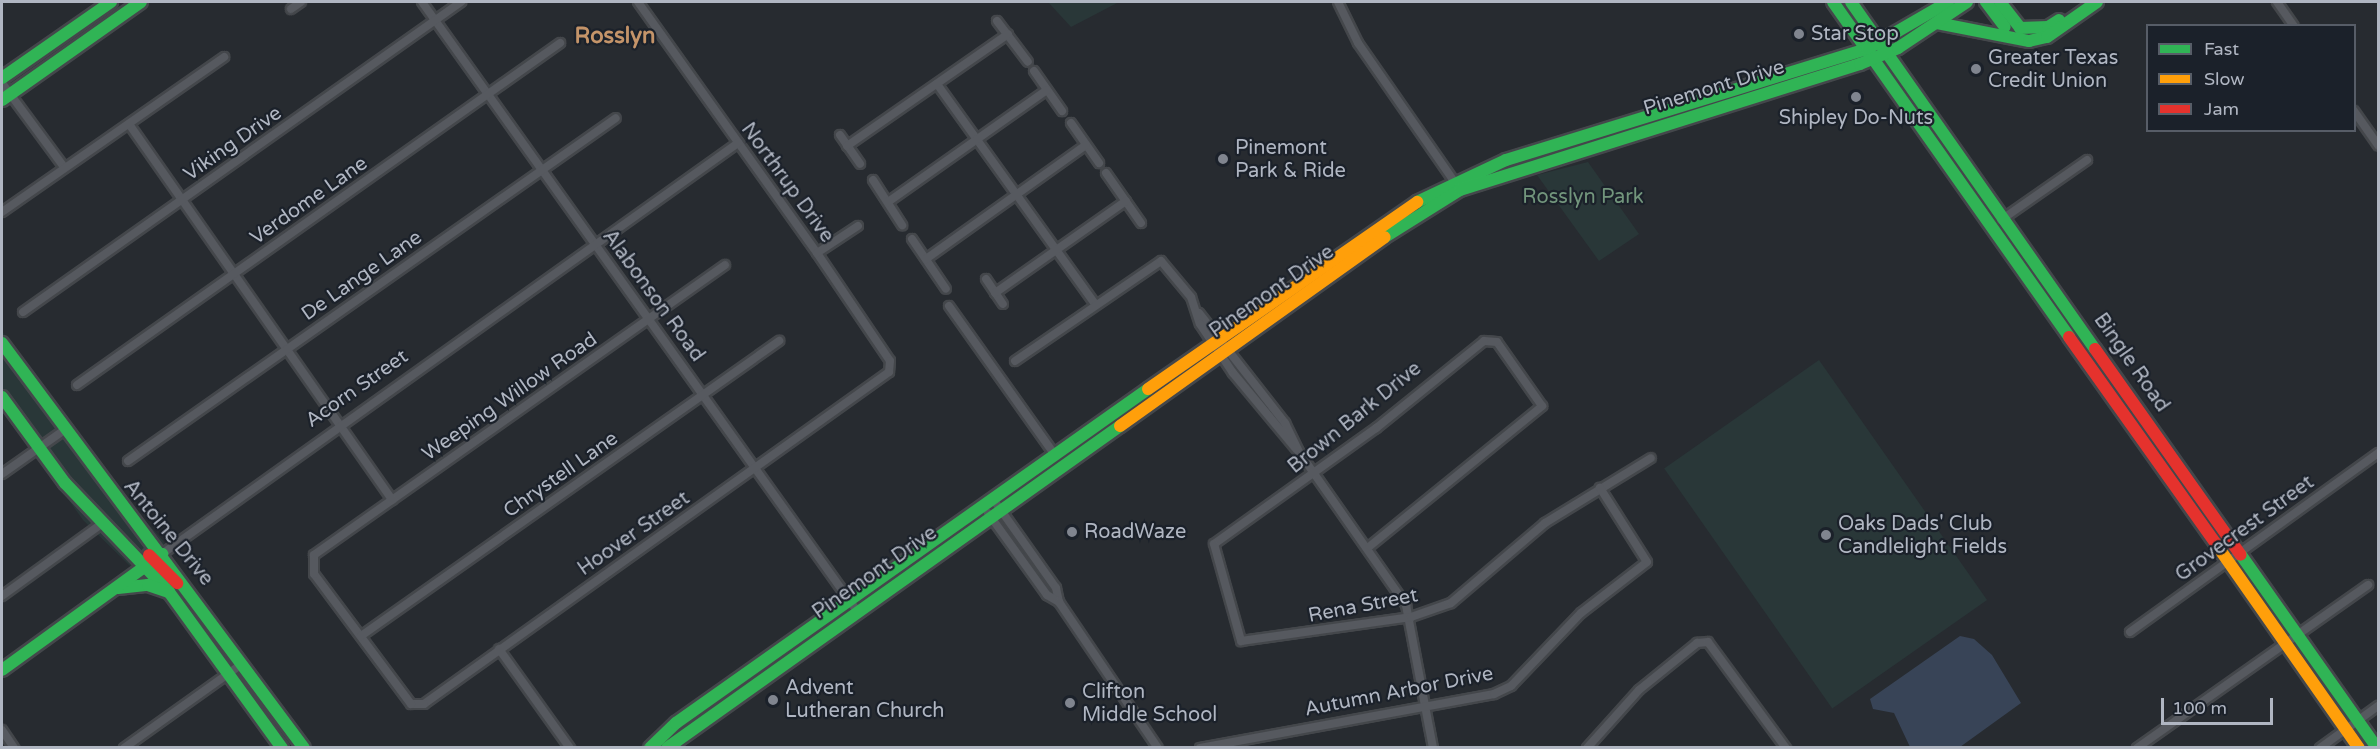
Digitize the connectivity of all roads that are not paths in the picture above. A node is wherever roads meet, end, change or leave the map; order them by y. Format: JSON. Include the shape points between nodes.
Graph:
{"nodes":[{"id":1,"x":141,"y":2,"type":"edge"},
{"id":2,"x":301,"y":2,"type":"edge"},
{"id":3,"x":422,"y":2,"type":"edge"},
{"id":4,"x":461,"y":2,"type":"edge"},
{"id":5,"x":1338,"y":2,"type":"edge"},
{"id":6,"x":1833,"y":2,"type":"edge"},
{"id":7,"x":1851,"y":2,"type":"edge"},
{"id":8,"x":1948,"y":2,"type":"edge"},
{"id":9,"x":1967,"y":2,"type":"edge"},
{"id":10,"x":1986,"y":2,"type":"edge"},
{"id":11,"x":2000,"y":2,"type":"edge"},
{"id":12,"x":2085,"y":2,"type":"edge"},
{"id":13,"x":2097,"y":2,"type":"edge"},
{"id":14,"x":2277,"y":2,"type":"edge"},
{"id":15,"x":109,"y":3,"type":"edge"},
{"id":16,"x":643,"y":3,"type":"edge"},
{"id":17,"x":291,"y":9,"type":"dead end"},
{"id":18,"x":117,"y":18,"type":"junction"},
{"id":19,"x":435,"y":20,"type":"junction"},
{"id":20,"x":997,"y":21,"type":"dead end"},
{"id":21,"x":1937,"y":23,"type":"junction"},
{"id":22,"x":2293,"y":24,"type":"edge"},
{"id":23,"x":1008,"y":34,"type":"junction"},
{"id":24,"x":2029,"y":41,"type":"junction"},
{"id":25,"x":560,"y":44,"type":"dead end"},
{"id":26,"x":1884,"y":48,"type":"junction"},
{"id":27,"x":1870,"y":54,"type":"junction"},
{"id":28,"x":224,"y":57,"type":"dead end"},
{"id":29,"x":1028,"y":62,"type":"dead end"},
{"id":30,"x":1034,"y":71,"type":"dead end"},
{"id":31,"x":1779,"y":76,"type":"junction"},
{"id":32,"x":2,"y":78,"type":"edge"},
{"id":33,"x":2,"y":83,"type":"edge"},
{"id":34,"x":937,"y":84,"type":"junction"},
{"id":35,"x":1786,"y":87,"type":"junction"},
{"id":36,"x":1047,"y":90,"type":"junction"},
{"id":37,"x":488,"y":94,"type":"junction"},
{"id":38,"x":6,"y":97,"type":"edge"},
{"id":39,"x":1062,"y":111,"type":"dead end"},
{"id":40,"x":2356,"y":112,"type":"edge"},
{"id":41,"x":1667,"y":116,"type":"junction"},
{"id":42,"x":616,"y":118,"type":"dead end"},
{"id":43,"x":1071,"y":123,"type":"dead end"},
{"id":44,"x":129,"y":124,"type":"junction"},
{"id":45,"x":840,"y":135,"type":"dead end"},
{"id":46,"x":977,"y":140,"type":"junction"},
{"id":47,"x":738,"y":143,"type":"junction"},
{"id":48,"x":1086,"y":145,"type":"junction"},
{"id":49,"x":2379,"y":145,"type":"edge"},
{"id":50,"x":847,"y":146,"type":"junction"},
{"id":51,"x":1954,"y":146,"type":"junction"},
{"id":52,"x":1940,"y":154,"type":"junction"},
{"id":53,"x":2087,"y":160,"type":"dead end"},
{"id":54,"x":1099,"y":163,"type":"dead end"},
{"id":55,"x":860,"y":164,"type":"dead end"},
{"id":56,"x":64,"y":167,"type":"junction"},
{"id":57,"x":542,"y":170,"type":"junction"},
{"id":58,"x":1106,"y":173,"type":"dead end"},
{"id":59,"x":873,"y":180,"type":"dead end"},
{"id":60,"x":1457,"y":185,"type":"junction"},
{"id":61,"x":1017,"y":194,"type":"junction"},
{"id":62,"x":182,"y":200,"type":"junction"},
{"id":63,"x":1126,"y":201,"type":"junction"},
{"id":64,"x":888,"y":202,"type":"junction"},
{"id":65,"x":2,"y":212,"type":"edge"},
{"id":66,"x":2005,"y":218,"type":"junction"},
{"id":67,"x":1141,"y":223,"type":"dead end"},
{"id":68,"x":902,"y":225,"type":"dead end"},
{"id":69,"x":858,"y":226,"type":"dead end"},
{"id":70,"x":1991,"y":227,"type":"junction"},
{"id":71,"x":912,"y":239,"type":"dead end"},
{"id":72,"x":596,"y":245,"type":"junction"},
{"id":73,"x":1056,"y":250,"type":"junction"},
{"id":74,"x":817,"y":253,"type":"junction"},
{"id":75,"x":926,"y":259,"type":"junction"},
{"id":76,"x":725,"y":265,"type":"dead end"},
{"id":77,"x":235,"y":273,"type":"junction"},
{"id":78,"x":986,"y":279,"type":"dead end"},
{"id":79,"x":946,"y":289,"type":"dead end"},
{"id":80,"x":995,"y":292,"type":"junction"},
{"id":81,"x":1003,"y":304,"type":"dead end"},
{"id":82,"x":1095,"y":304,"type":"junction"},
{"id":83,"x":949,"y":306,"type":"dead end"},
{"id":84,"x":23,"y":312,"type":"dead end"},
{"id":85,"x":649,"y":319,"type":"junction"},
{"id":86,"x":779,"y":341,"type":"dead end"},
{"id":87,"x":1220,"y":345,"type":"junction"},
{"id":88,"x":3,"y":348,"type":"edge"},
{"id":89,"x":288,"y":349,"type":"junction"},
{"id":90,"x":1015,"y":361,"type":"dead end"},
{"id":91,"x":2121,"y":382,"type":"junction"},
{"id":92,"x":77,"y":385,"type":"dead end"},
{"id":93,"x":875,"y":385,"type":"joint"},
{"id":94,"x":2108,"y":392,"type":"junction"},
{"id":95,"x":703,"y":395,"type":"junction"},
{"id":96,"x":2,"y":397,"type":"edge"},
{"id":97,"x":340,"y":424,"type":"junction"},
{"id":98,"x":1108,"y":424,"type":"junction"},
{"id":99,"x":63,"y":430,"type":"junction"},
{"id":100,"x":38,"y":448,"type":"junction"},
{"id":101,"x":2379,"y":453,"type":"edge"},
{"id":102,"x":1055,"y":455,"type":"junction"},
{"id":103,"x":1651,"y":458,"type":"dead end"},
{"id":104,"x":128,"y":461,"type":"dead end"},
{"id":105,"x":756,"y":469,"type":"junction"},
{"id":106,"x":2,"y":474,"type":"edge"},
{"id":107,"x":1315,"y":474,"type":"junction"},
{"id":108,"x":1600,"y":488,"type":"junction"},
{"id":109,"x":392,"y":500,"type":"junction"},
{"id":110,"x":991,"y":507,"type":"junction"},
{"id":111,"x":103,"y":523,"type":"junction"},
{"id":112,"x":1370,"y":546,"type":"junction"},
{"id":113,"x":2240,"y":552,"type":"junction"},
{"id":114,"x":155,"y":560,"type":"junction"},
{"id":115,"x":1037,"y":561,"type":"junction"},
{"id":116,"x":2227,"y":561,"type":"junction"},
{"id":117,"x":1027,"y":568,"type":"junction"},
{"id":118,"x":1223,"y":580,"type":"joint"},
{"id":119,"x":2368,"y":585,"type":"dead end"},
{"id":120,"x":114,"y":589,"type":"junction"},
{"id":121,"x":169,"y":592,"type":"junction"},
{"id":122,"x":2,"y":596,"type":"edge"},
{"id":123,"x":849,"y":600,"type":"junction"},
{"id":124,"x":1059,"y":603,"type":"junction"},
{"id":125,"x":857,"y":611,"type":"junction"},
{"id":126,"x":1411,"y":617,"type":"junction"},
{"id":127,"x":2130,"y":632,"type":"dead end"},
{"id":128,"x":361,"y":636,"type":"junction"},
{"id":129,"x":2299,"y":636,"type":"junction"},
{"id":130,"x":2286,"y":645,"type":"junction"},
{"id":131,"x":499,"y":649,"type":"junction"},
{"id":132,"x":763,"y":661,"type":"junction"},
{"id":133,"x":243,"y":663,"type":"junction"},
{"id":134,"x":2,"y":670,"type":"edge"},
{"id":135,"x":771,"y":672,"type":"junction"},
{"id":136,"x":229,"y":673,"type":"junction"},
{"id":137,"x":1426,"y":706,"type":"junction"},
{"id":138,"x":2379,"y":706,"type":"edge"},
{"id":139,"x":2359,"y":720,"type":"junction"},
{"id":140,"x":2346,"y":729,"type":"junction"},
{"id":141,"x":2,"y":730,"type":"edge"},
{"id":142,"x":663,"y":742,"type":"edge"},
{"id":143,"x":14,"y":747,"type":"edge"},
{"id":144,"x":124,"y":747,"type":"edge"},
{"id":145,"x":282,"y":747,"type":"edge"},
{"id":146,"x":304,"y":747,"type":"edge"},
{"id":147,"x":570,"y":747,"type":"edge"},
{"id":148,"x":643,"y":747,"type":"edge"},
{"id":149,"x":1158,"y":747,"type":"edge"},
{"id":150,"x":1200,"y":747,"type":"edge"},
{"id":151,"x":1433,"y":747,"type":"edge"},
{"id":152,"x":1587,"y":747,"type":"edge"},
{"id":153,"x":1786,"y":747,"type":"edge"},
{"id":154,"x":2137,"y":747,"type":"edge"},
{"id":155,"x":2320,"y":747,"type":"edge"},
{"id":156,"x":2359,"y":747,"type":"edge"},
{"id":157,"x":2377,"y":747,"type":"edge"}],
"edges":[{"from":1,"to":18,"type":"main road"},
{"from":2,"to":17,"type":"street"},
{"from":3,"to":19,"type":"street","name":"Alabonson Road"},
{"from":4,"to":19,"type":"street","name":"Viking Drive"},
{"from":5,"to":60,"type":"street","via":[[1358,43]]},
{"from":6,"to":27,"type":"main road","name":"Bingle Road"},
{"from":7,"to":26,"type":"main road","name":"Bingle Road"},
{"from":8,"to":26,"type":"main road","name":"Pinemont Drive"},
{"from":9,"to":21,"type":"main road","name":"Pinemont Drive"},
{"from":10,"to":24,"type":"main road","via":[[2007,30]]},
{"from":11,"to":12,"type":"main road","via":[[2007,18],[2025,29],[2048,27]]},
{"from":13,"to":24,"type":"main road","via":[[2047,37]]},
{"from":14,"to":22,"type":"street"},
{"from":15,"to":18,"type":"main road"},
{"from":15,"to":32,"type":"main road"},
{"from":16,"to":47,"type":"street","name":"Northrup Drive"},
{"from":18,"to":38,"type":"main road"},
{"from":19,"to":37,"type":"street","name":"Alabonson Road"},
{"from":19,"to":62,"type":"street","name":"Viking Drive"},
{"from":20,"to":23,"type":"street"},
{"from":21,"to":24,"type":"main road"},
{"from":21,"to":26,"type":"main road","name":"Pinemont Drive"},
{"from":23,"to":29,"type":"street"},
{"from":23,"to":34,"type":"street"},
{"from":25,"to":37,"type":"street","name":"Verdome Lane"},
{"from":26,"to":27,"type":"main road","name":"Pinemont Drive"},
{"from":26,"to":51,"type":"main road","name":"Bingle Road"},
{"from":27,"to":31,"type":"main road","name":"Pinemont Drive"},
{"from":27,"to":35,"type":"main road","name":"Pinemont Drive"},
{"from":27,"to":52,"type":"main road","name":"Bingle Road"},
{"from":28,"to":44,"type":"street"},
{"from":30,"to":36,"type":"street"},
{"from":31,"to":35,"type":"main road"},
{"from":31,"to":41,"type":"main road","name":"Pinemont Drive"},
{"from":33,"to":38,"type":"street"},
{"from":34,"to":46,"type":"street"},
{"from":34,"to":50,"type":"street"},
{"from":35,"to":41,"type":"main road","name":"Pinemont Drive"},
{"from":36,"to":39,"type":"street"},
{"from":36,"to":46,"type":"street"},
{"from":37,"to":57,"type":"street","name":"Alabonson Road"},
{"from":37,"to":77,"type":"street","name":"Verdome Lane"},
{"from":38,"to":56,"type":"street"},
{"from":40,"to":49,"type":"street"},
{"from":41,"to":60,"type":"main road","name":"Pinemont Drive"},
{"from":42,"to":57,"type":"street","name":"De Lange Lane"},
{"from":43,"to":48,"type":"street"},
{"from":44,"to":56,"type":"street"},
{"from":44,"to":62,"type":"street"},
{"from":45,"to":50,"type":"street"},
{"from":46,"to":61,"type":"street"},
{"from":46,"to":64,"type":"street"},
{"from":47,"to":72,"type":"street","name":"Acorn Street"},
{"from":47,"to":74,"type":"street","name":"Northrup Drive"},
{"from":48,"to":54,"type":"street"},
{"from":48,"to":61,"type":"street"},
{"from":50,"to":55,"type":"street"},
{"from":51,"to":52,"type":"main road"},
{"from":51,"to":66,"type":"main road","name":"Bingle Road"},
{"from":52,"to":70,"type":"main road","name":"Bingle Road"},
{"from":53,"to":66,"type":"street"},
{"from":56,"to":65,"type":"street"},
{"from":57,"to":72,"type":"street","name":"Alabonson Road"},
{"from":57,"to":89,"type":"street","name":"De Lange Lane"},
{"from":58,"to":63,"type":"street"},
{"from":59,"to":64,"type":"street"},
{"from":60,"to":87,"type":"main road","name":"Pinemont Drive"},
{"from":61,"to":73,"type":"street"},
{"from":61,"to":75,"type":"street"},
{"from":62,"to":77,"type":"street"},
{"from":62,"to":84,"type":"street","name":"Viking Drive"},
{"from":63,"to":67,"type":"street"},
{"from":63,"to":73,"type":"street"},
{"from":64,"to":68,"type":"street"},
{"from":66,"to":70,"type":"street"},
{"from":66,"to":91,"type":"main road","name":"Bingle Road"},
{"from":69,"to":74,"type":"street"},
{"from":70,"to":94,"type":"main road","name":"Bingle Road"},
{"from":71,"to":75,"type":"street"},
{"from":72,"to":85,"type":"street","name":"Alabonson Road"},
{"from":72,"to":97,"type":"street","name":"Acorn Street"},
{"from":73,"to":80,"type":"street"},
{"from":73,"to":82,"type":"street"},
{"from":74,"to":93,"type":"street","name":"Northrup Drive","via":[[890,361],[889,372]]},
{"from":75,"to":79,"type":"street"},
{"from":76,"to":85,"type":"street","name":"Weeping Willow Road"},
{"from":77,"to":89,"type":"street"},
{"from":77,"to":92,"type":"street","name":"Verdome Lane"},
{"from":78,"to":80,"type":"street"},
{"from":80,"to":81,"type":"street"},
{"from":82,"to":87,"type":"street","via":[[1161,261]]},
{"from":82,"to":90,"type":"street"},
{"from":83,"to":102,"type":"street"},
{"from":85,"to":95,"type":"street","name":"Alabonson Road"},
{"from":85,"to":109,"type":"street","name":"Weeping Willow Road"},
{"from":86,"to":95,"type":"street","name":"Chrystell Lane"},
{"from":87,"to":98,"type":"main road","name":"Pinemont Drive"},
{"from":87,"to":107,"type":"street","via":[[1285,423]]},
{"from":88,"to":99,"type":"main road","name":"Antoine Drive"},
{"from":89,"to":97,"type":"street"},
{"from":89,"to":104,"type":"street","name":"De Lange Lane"},
{"from":91,"to":94,"type":"main road"},
{"from":91,"to":113,"type":"main road","name":"Bingle Road"},
{"from":93,"to":105,"type":"street","name":"Hoover Street"},
{"from":94,"to":116,"type":"main road","name":"Bingle Road"},
{"from":95,"to":105,"type":"street","name":"Alabonson Road"},
{"from":95,"to":128,"type":"street","name":"Chrystell Lane"},
{"from":96,"to":100,"type":"main road","name":"Antoine Drive"},
{"from":97,"to":109,"type":"street"},
{"from":97,"to":114,"type":"street","name":"Acorn Street"},
{"from":98,"to":102,"type":"main road","name":"Pinemont Drive"},
{"from":98,"to":110,"type":"main road","name":"Pinemont Drive"},
{"from":99,"to":100,"type":"street"},
{"from":99,"to":114,"type":"main road","name":"Antoine Drive"},
{"from":100,"to":106,"type":"street"},
{"from":100,"to":111,"type":"main road","name":"Antoine Drive"},
{"from":101,"to":113,"type":"street","name":"Grovecrest Street"},
{"from":102,"to":110,"type":"main road","name":"Pinemont Drive"},
{"from":103,"to":108,"type":"street","name":"Rena Street"},
{"from":105,"to":123,"type":"street","name":"Alabonson Road"},
{"from":105,"to":131,"type":"street","name":"Hoover Street"},
{"from":107,"to":112,"type":"street"},
{"from":107,"to":112,"type":"street","name":"Brown Bark Drive","via":[[1484,340],[1497,342],[1539,398],[1536,416]]},
{"from":107,"to":118,"type":"street","name":"Brown Bark Drive","via":[[1214,544]]},
{"from":108,"to":126,"type":"street","name":"Rena Street","via":[[1545,523],[1451,603]]},
{"from":108,"to":137,"type":"street","name":"Autumn Arbor Drive","via":[[1647,554],[1643,569],[1581,613],[1511,686],[1494,694]]},
{"from":109,"to":128,"type":"street","name":"Weeping Willow Road","via":[[314,555],[314,574]]},
{"from":110,"to":115,"type":"street"},
{"from":110,"to":117,"type":"street"},
{"from":110,"to":123,"type":"main road","name":"Pinemont Drive"},
{"from":110,"to":125,"type":"main road","name":"Pinemont Drive"},
{"from":111,"to":114,"type":"main road","name":"Antoine Drive","via":[[122,541]]},
{"from":111,"to":122,"type":"street"},
{"from":112,"to":126,"type":"street"},
{"from":113,"to":116,"type":"street","name":"Grovecrest Street"},
{"from":113,"to":129,"type":"main road","name":"Bingle Road"},
{"from":114,"to":120,"type":"main road","name":"Acorn Street"},
{"from":114,"to":121,"type":"main road","name":"Antoine Drive"},
{"from":114,"to":133,"type":"main road","name":"Antoine Drive","via":[[196,598]]},
{"from":115,"to":117,"type":"street"},
{"from":115,"to":124,"type":"street","via":[[1056,588]]},
{"from":116,"to":127,"type":"street","name":"Grovecrest Street"},
{"from":116,"to":130,"type":"main road","name":"Bingle Road"},
{"from":117,"to":124,"type":"street"},
{"from":118,"to":126,"type":"street","name":"Rena Street","via":[[1236,634],[1246,643]]},
{"from":119,"to":129,"type":"street"},
{"from":120,"to":121,"type":"main road","via":[[137,584]]},
{"from":120,"to":134,"type":"main road","name":"Acorn Street"},
{"from":121,"to":136,"type":"main road","name":"Antoine Drive"},
{"from":123,"to":125,"type":"street","name":"Alabonson Road"},
{"from":123,"to":132,"type":"main road","name":"Pinemont Drive"},
{"from":124,"to":149,"type":"street"},
{"from":125,"to":135,"type":"main road","name":"Pinemont Drive"},
{"from":126,"to":137,"type":"street"},
{"from":128,"to":131,"type":"street","name":"Hoover Street","via":[[411,704],[424,704]]},
{"from":129,"to":130,"type":"street"},
{"from":129,"to":139,"type":"main road","name":"Bingle Road"},
{"from":130,"to":140,"type":"main road","name":"Bingle Road"},
{"from":130,"to":154,"type":"street"},
{"from":131,"to":147,"type":"street"},
{"from":132,"to":135,"type":"main road"},
{"from":132,"to":142,"type":"main road","name":"Pinemont Drive"},
{"from":133,"to":136,"type":"street"},
{"from":133,"to":146,"type":"main road","name":"Antoine Drive"},
{"from":135,"to":142,"type":"main road","name":"Pinemont Drive"},
{"from":136,"to":144,"type":"street"},
{"from":136,"to":145,"type":"main road","name":"Antoine Drive"},
{"from":137,"to":150,"type":"street","name":"Autumn Arbor Drive"},
{"from":137,"to":151,"type":"street"},
{"from":138,"to":139,"type":"street"},
{"from":139,"to":140,"type":"street"},
{"from":139,"to":157,"type":"main road","name":"Bingle Road"},
{"from":140,"to":155,"type":"street"},
{"from":140,"to":156,"type":"main road","name":"Bingle Road"},
{"from":141,"to":143,"type":"street"},
{"from":142,"to":148,"type":"street"},
{"from":152,"to":153,"type":"street","via":[[1639,690],[1696,643],[1708,642]]}]}
